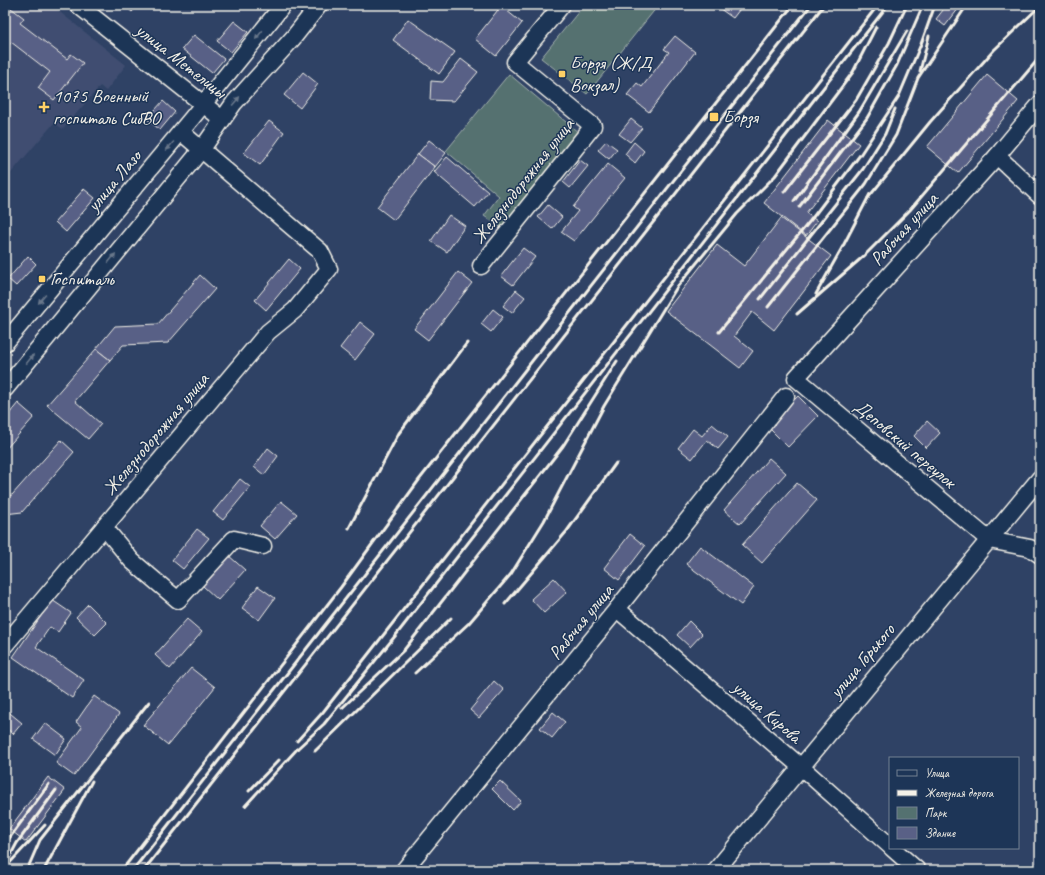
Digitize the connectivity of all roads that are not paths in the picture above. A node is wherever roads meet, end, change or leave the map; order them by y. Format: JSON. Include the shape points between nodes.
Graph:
{"nodes":[{"id":1,"x":78,"y":5,"type":"edge"},
{"id":2,"x":283,"y":5,"type":"edge"},
{"id":3,"x":319,"y":5,"type":"edge"},
{"id":4,"x":562,"y":5,"type":"edge"},
{"id":5,"x":1040,"y":104,"type":"edge"},
{"id":6,"x":204,"y":105,"type":"junction"},
{"id":7,"x":222,"y":119,"type":"junction"},
{"id":8,"x":181,"y":132,"type":"junction"},
{"id":9,"x":202,"y":149,"type":"junction"},
{"id":10,"x":997,"y":156,"type":"junction"},
{"id":11,"x":1040,"y":196,"type":"edge"},
{"id":12,"x":481,"y":266,"type":"dead end"},
{"id":13,"x":5,"y":343,"type":"edge"},
{"id":14,"x":796,"y":378,"type":"joint"},
{"id":15,"x":5,"y":389,"type":"edge"},
{"id":16,"x":786,"y":396,"type":"dead end"},
{"id":17,"x":1040,"y":478,"type":"edge"},
{"id":18,"x":104,"y":527,"type":"junction"},
{"id":19,"x":989,"y":540,"type":"junction"},
{"id":20,"x":263,"y":546,"type":"dead end"},
{"id":21,"x":1040,"y":555,"type":"edge"},
{"id":22,"x":617,"y":609,"type":"junction"},
{"id":23,"x":5,"y":645,"type":"edge"},
{"id":24,"x":801,"y":767,"type":"junction"},
{"id":25,"x":889,"y":845,"type":"edge"},
{"id":26,"x":893,"y":849,"type":"edge"},
{"id":27,"x":408,"y":869,"type":"edge"},
{"id":28,"x":716,"y":870,"type":"edge"},
{"id":29,"x":917,"y":870,"type":"edge"}],
"edges":[{"from":1,"to":6,"type":"street","name":"улица Метелицы"},
{"from":2,"to":6,"type":"street","name":"улица Лазо","one_way":true},
{"from":7,"to":3,"type":"street","one_way":true},
{"from":4,"to":12,"type":"street","name":"Железнодорожная улица","via":[[514,62],[593,126]]},
{"from":5,"to":10,"type":"street","name":"Рабочая улица"},
{"from":6,"to":7,"type":"street","name":"улица Метелицы"},
{"from":6,"to":8,"type":"street","name":"улица Лазо"},
{"from":7,"to":9,"type":"street"},
{"from":8,"to":9,"type":"street"},
{"from":8,"to":13,"type":"street","name":"улица Лазо","one_way":true},
{"from":15,"to":9,"type":"street","one_way":true},
{"from":9,"to":18,"type":"street","name":"Железнодорожная улица","via":[[320,251],[329,269],[295,310],[268,332]]},
{"from":10,"to":11,"type":"street"},
{"from":10,"to":14,"type":"street","name":"Рабочая улица"},
{"from":14,"to":19,"type":"street","name":"Деповский переулок"},
{"from":16,"to":22,"type":"street","name":"Рабочая улица"},
{"from":17,"to":19,"type":"street","name":"улица Горького"},
{"from":18,"to":20,"type":"street","via":[[132,561],[178,600],[234,539]]},
{"from":18,"to":23,"type":"street","name":"Железнодорожная улица"},
{"from":19,"to":21,"type":"street","via":[[1030,548]]},
{"from":19,"to":24,"type":"street","name":"улица Горького"},
{"from":22,"to":24,"type":"street","name":"улица Кирова"},
{"from":22,"to":27,"type":"street","name":"Рабочая улица"},
{"from":24,"to":25,"type":"street","name":"улица Кирова"},
{"from":24,"to":28,"type":"street","name":"улица Горького"},
{"from":26,"to":29,"type":"street","name":"улица Кирова"}]}
